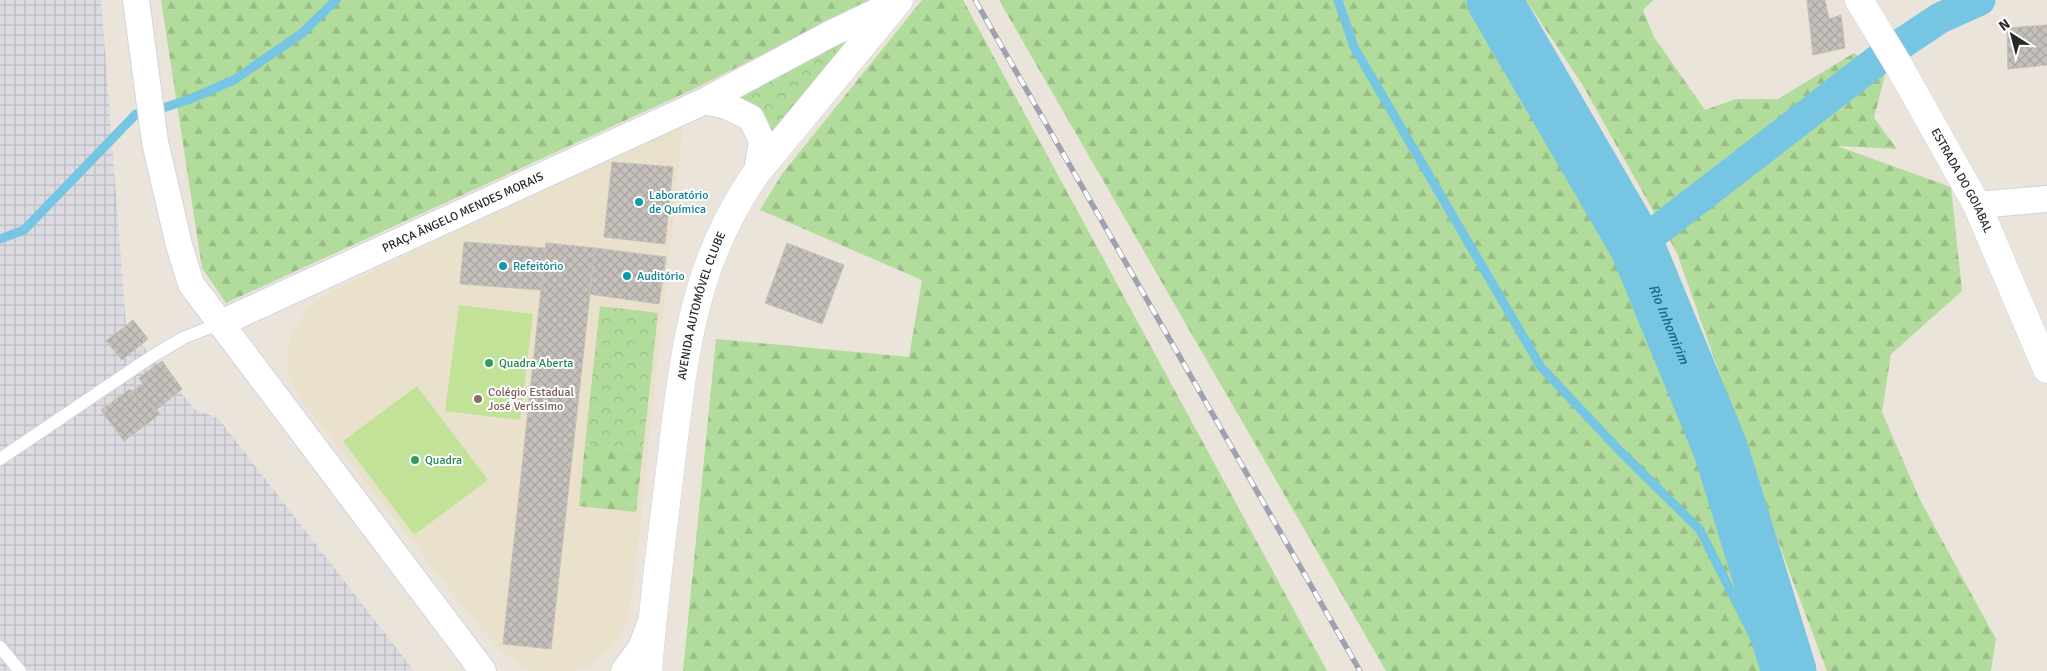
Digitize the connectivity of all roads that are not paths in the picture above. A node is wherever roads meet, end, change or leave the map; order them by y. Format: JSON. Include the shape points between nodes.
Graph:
{"nodes":[{"id":1,"x":136,"y":0,"type":"edge"},
{"id":2,"x":898,"y":1,"type":"edge"},
{"id":3,"x":1868,"y":8,"type":"edge"},
{"id":4,"x":705,"y":101,"type":"junction"},
{"id":5,"x":757,"y":172,"type":"junction"},
{"id":6,"x":2047,"y":199,"type":"edge"},
{"id":7,"x":1977,"y":205,"type":"junction"},
{"id":8,"x":221,"y":323,"type":"junction"},
{"id":9,"x":2047,"y":369,"type":"edge"},
{"id":10,"x":0,"y":459,"type":"edge"},
{"id":11,"x":652,"y":621,"type":"junction"},
{"id":12,"x":0,"y":646,"type":"edge"},
{"id":13,"x":20,"y":671,"type":"edge"},
{"id":14,"x":483,"y":671,"type":"edge"},
{"id":15,"x":624,"y":671,"type":"edge"},
{"id":16,"x":648,"y":671,"type":"edge"}],
"edges":[{"from":1,"to":8,"type":"street","via":[[155,142],[178,246],[191,284]]},
{"from":2,"to":4,"type":"street","name":"PRAÇA ÂNGELO MENDES MORAIS","via":[[815,41]]},
{"from":2,"to":5,"type":"main road","name":"AVENIDA AUTOMÓVEL CLUBE"},
{"from":3,"to":7,"type":"main road","name":"ESTRADA DO GOIABAL"},
{"from":4,"to":5,"type":"street","via":[[727,106],[751,118],[762,141]]},
{"from":4,"to":8,"type":"street","name":"PRAÇA ÂNGELO MENDES MORAIS"},
{"from":5,"to":11,"type":"main road","name":"AVENIDA AUTOMÓVEL CLUBE","via":[[722,230],[706,271],[686,345]]},
{"from":6,"to":7,"type":"street"},
{"from":7,"to":9,"type":"main road","name":"ESTRADA DO GOIABAL"},
{"from":8,"to":10,"type":"lane","via":[[183,338],[151,357]]},
{"from":8,"to":14,"type":"street"},
{"from":11,"to":15,"type":"street","via":[[641,648]]},
{"from":11,"to":16,"type":"main road","name":"AVENIDA AUTOMÓVEL CLUBE"},
{"from":12,"to":13,"type":"lane"}]}
